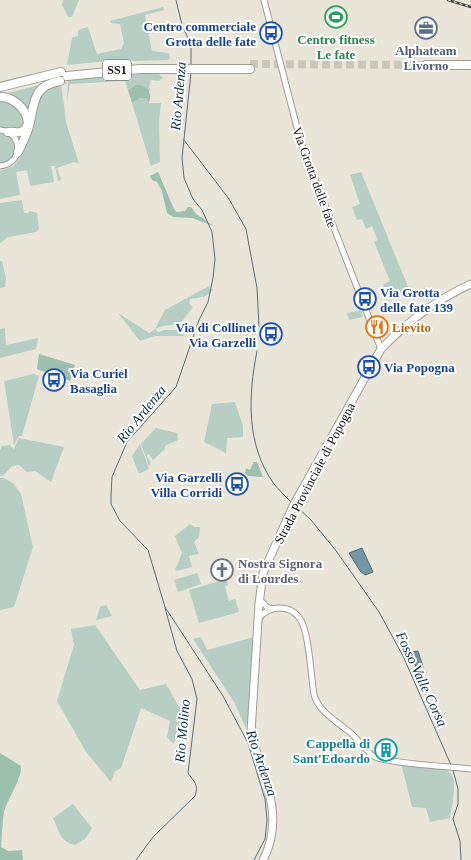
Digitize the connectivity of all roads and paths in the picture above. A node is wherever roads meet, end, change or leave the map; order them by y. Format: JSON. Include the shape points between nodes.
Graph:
{"nodes":[{"id":1,"x":264,"y":0,"type":"edge"},
{"id":2,"x":471,"y":65,"type":"edge"},
{"id":3,"x":167,"y":66,"type":"junction"},
{"id":4,"x":250,"y":67,"type":"tunnel mouth"},
{"id":5,"x":471,"y":69,"type":"edge"},
{"id":6,"x":64,"y":76,"type":"junction"},
{"id":7,"x":25,"y":80,"type":"junction"},
{"id":8,"x":0,"y":83,"type":"edge"},
{"id":9,"x":0,"y":87,"type":"edge"},
{"id":10,"x":0,"y":92,"type":"edge"},
{"id":11,"x":0,"y":97,"type":"edge"},
{"id":12,"x":4,"y":131,"type":"edge"},
{"id":13,"x":18,"y":152,"type":"junction"},
{"id":14,"x":0,"y":166,"type":"edge"},
{"id":15,"x":471,"y":284,"type":"edge"},
{"id":16,"x":381,"y":349,"type":"junction"},
{"id":17,"x":259,"y":599,"type":"junction"},
{"id":18,"x":272,"y":608,"type":"junction"},
{"id":19,"x":260,"y":610,"type":"junction"},
{"id":20,"x":471,"y":769,"type":"edge"},
{"id":21,"x":263,"y":860,"type":"edge"}],
"edges":[{"from":1,"to":16,"type":"street","name":"Via Grotta delle fate","via":[[301,143]]},
{"from":2,"to":5,"type":"highway","via":[[426,67]]},
{"from":3,"to":4,"type":"highway","number":"SS1"},
{"from":3,"to":6,"type":"highway","number":"SS1"},
{"from":3,"to":6,"type":"highway","number":"SS1","via":[[115,65]]},
{"from":6,"to":7,"type":"highway","number":"SS1"},
{"from":6,"to":10,"type":"highway","number":"SS1"},
{"from":6,"to":13,"type":"highway","via":[[38,92],[29,126]]},
{"from":7,"to":8,"type":"highway"},
{"from":7,"to":9,"type":"highway","number":"SS1"},
{"from":11,"to":12,"type":"highway","via":[[17,103],[27,118],[27,123],[20,132]]},
{"from":12,"to":13,"type":"street","via":[[15,138]]},
{"from":13,"to":14,"type":"street","via":[[10,163]]},
{"from":15,"to":16,"type":"main road","name":"Strada Provinciale di Popogna","via":[[447,295]]},
{"from":16,"to":17,"type":"main road","name":"Strada Provinciale di Popogna","via":[[293,506],[263,572]]},
{"from":17,"to":18,"type":"street"},
{"from":17,"to":19,"type":"main road","name":"Strada Provinciale di Popogna"},
{"from":18,"to":19,"type":"street"},
{"from":18,"to":20,"type":"street","via":[[291,611],[301,620],[318,705],[354,735],[372,755],[390,760]]},
{"from":19,"to":21,"type":"main road","name":"Strada Provinciale di Popogna","via":[[252,738],[268,787],[274,819],[273,836]]}]}
